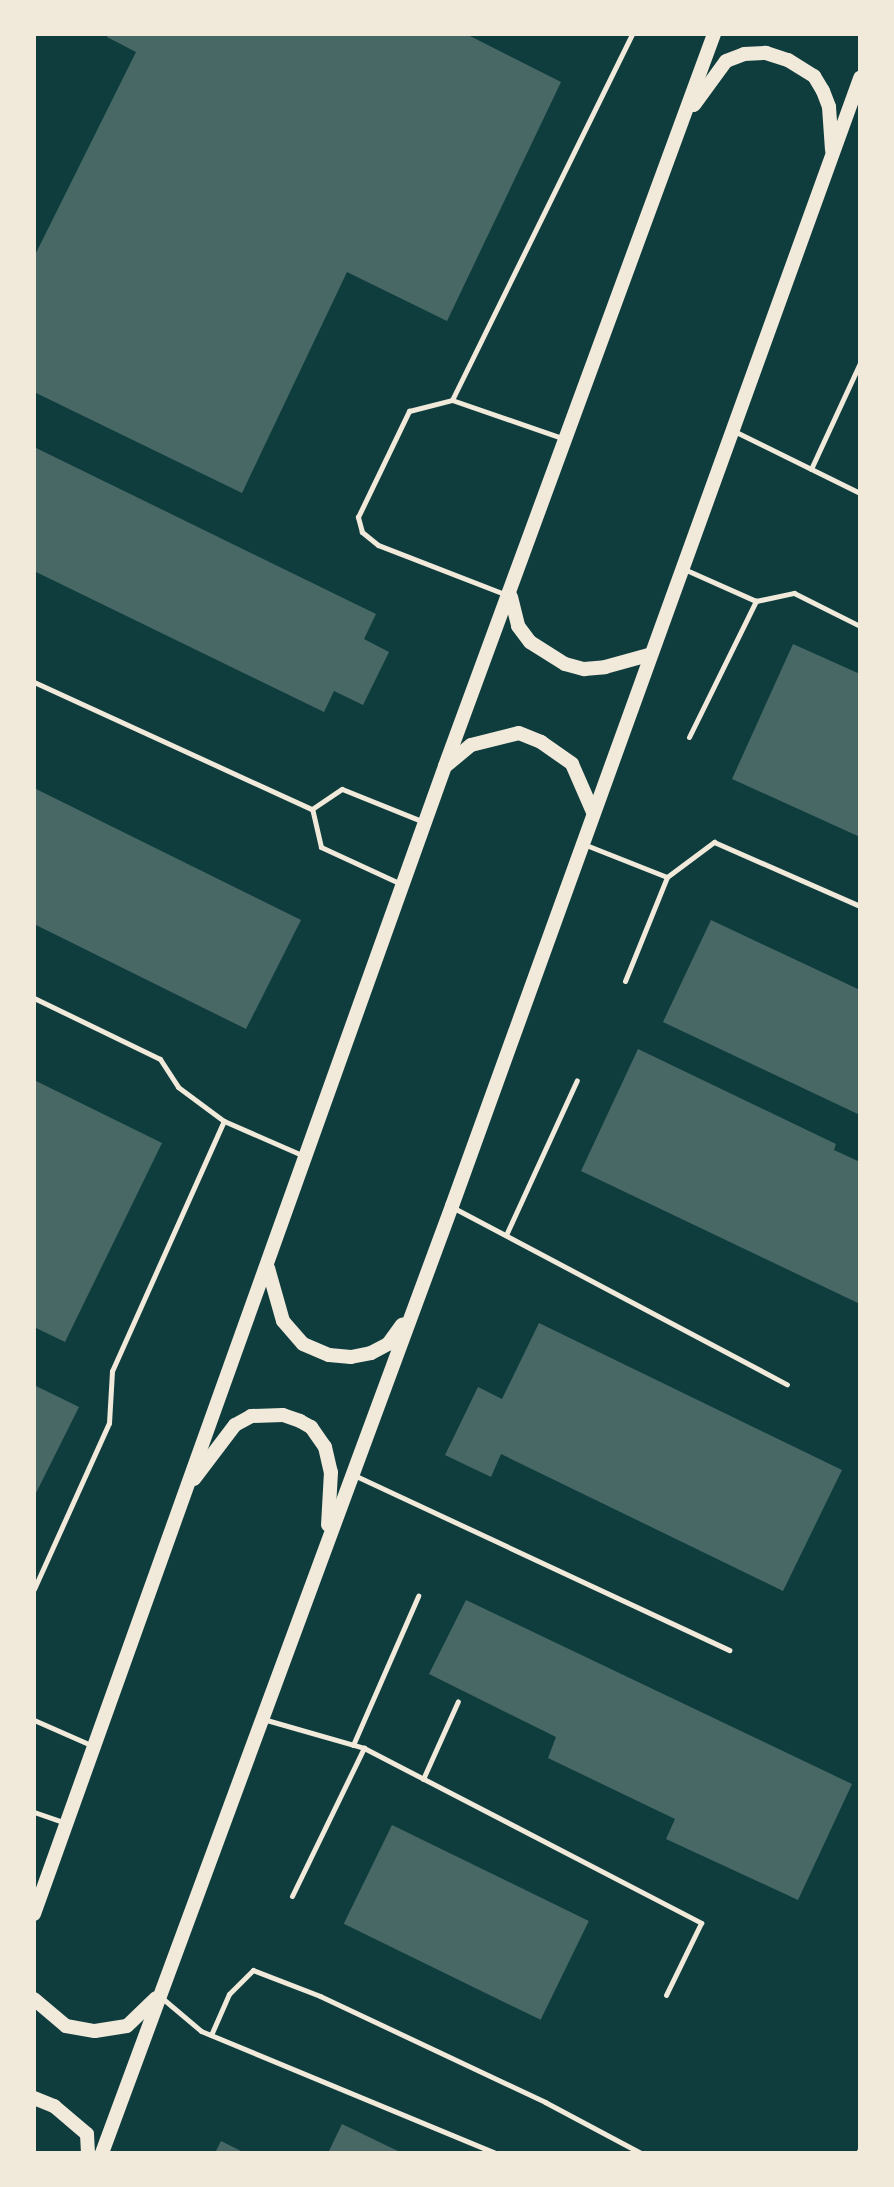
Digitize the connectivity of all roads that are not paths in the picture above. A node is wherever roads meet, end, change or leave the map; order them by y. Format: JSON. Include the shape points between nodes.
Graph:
{"nodes":[{"id":1,"x":632,"y":34,"type":"edge"},
{"id":2,"x":714,"y":34,"type":"edge"},
{"id":3,"x":860,"y":78,"type":"edge"},
{"id":4,"x":680,"y":125,"type":"junction"},
{"id":5,"x":833,"y":154,"type":"junction"},
{"id":6,"x":860,"y":363,"type":"edge"},
{"id":7,"x":452,"y":400,"type":"junction"},
{"id":8,"x":732,"y":430,"type":"junction"},
{"id":9,"x":567,"y":440,"type":"junction"},
{"id":10,"x":811,"y":469,"type":"junction"},
{"id":11,"x":860,"y":493,"type":"edge"},
{"id":12,"x":681,"y":568,"type":"junction"},
{"id":13,"x":510,"y":596,"type":"junction"},
{"id":14,"x":756,"y":601,"type":"junction"},
{"id":15,"x":860,"y":626,"type":"edge"},
{"id":16,"x":649,"y":655,"type":"junction"},
{"id":17,"x":34,"y":682,"type":"edge"},
{"id":18,"x":689,"y":737,"type":"dead end"},
{"id":19,"x":445,"y":766,"type":"junction"},
{"id":20,"x":312,"y":809,"type":"junction"},
{"id":21,"x":593,"y":812,"type":"junction"},
{"id":22,"x":425,"y":823,"type":"junction"},
{"id":23,"x":581,"y":843,"type":"junction"},
{"id":24,"x":667,"y":877,"type":"junction"},
{"id":25,"x":403,"y":885,"type":"junction"},
{"id":26,"x":860,"y":906,"type":"edge"},
{"id":27,"x":625,"y":981,"type":"dead end"},
{"id":28,"x":34,"y":998,"type":"edge"},
{"id":29,"x":577,"y":1080,"type":"dead end"},
{"id":30,"x":224,"y":1121,"type":"junction"},
{"id":31,"x":307,"y":1156,"type":"junction"},
{"id":32,"x":452,"y":1206,"type":"junction"},
{"id":33,"x":506,"y":1235,"type":"junction"},
{"id":34,"x":268,"y":1267,"type":"junction"},
{"id":35,"x":411,"y":1314,"type":"junction"},
{"id":36,"x":787,"y":1384,"type":"dead end"},
{"id":37,"x":352,"y":1474,"type":"junction"},
{"id":38,"x":184,"y":1493,"type":"junction"},
{"id":39,"x":327,"y":1541,"type":"junction"},
{"id":40,"x":34,"y":1589,"type":"edge"},
{"id":41,"x":418,"y":1596,"type":"dead end"},
{"id":42,"x":729,"y":1650,"type":"dead end"},
{"id":43,"x":458,"y":1701,"type":"dead end"},
{"id":44,"x":262,"y":1719,"type":"junction"},
{"id":45,"x":34,"y":1720,"type":"edge"},
{"id":46,"x":353,"y":1745,"type":"junction"},
{"id":47,"x":94,"y":1747,"type":"junction"},
{"id":48,"x":364,"y":1748,"type":"junction"},
{"id":49,"x":423,"y":1779,"type":"junction"},
{"id":50,"x":34,"y":1812,"type":"edge"},
{"id":51,"x":66,"y":1823,"type":"junction"},
{"id":52,"x":292,"y":1896,"type":"dead end"},
{"id":53,"x":34,"y":1914,"type":"edge"},
{"id":54,"x":158,"y":1995,"type":"junction"},
{"id":55,"x":666,"y":1995,"type":"dead end"},
{"id":56,"x":34,"y":1999,"type":"edge"},
{"id":57,"x":211,"y":2035,"type":"junction"},
{"id":58,"x":34,"y":2098,"type":"edge"},
{"id":59,"x":88,"y":2153,"type":"edge"},
{"id":60,"x":102,"y":2153,"type":"edge"},
{"id":61,"x":496,"y":2153,"type":"edge"},
{"id":62,"x":641,"y":2153,"type":"edge"}],
"edges":[{"from":1,"to":7,"type":"lane"},
{"from":2,"to":4,"type":"street"},
{"from":3,"to":5,"type":"street"},
{"from":4,"to":5,"type":"street","via":[[726,61],[766,53],[814,76],[829,107]]},
{"from":4,"to":9,"type":"street"},
{"from":5,"to":8,"type":"street"},
{"from":6,"to":10,"type":"lane"},
{"from":7,"to":9,"type":"lane"},
{"from":7,"to":13,"type":"lane","via":[[409,411],[358,517],[362,532],[378,545]]},
{"from":8,"to":10,"type":"lane"},
{"from":8,"to":12,"type":"street"},
{"from":9,"to":13,"type":"street"},
{"from":10,"to":11,"type":"lane"},
{"from":12,"to":14,"type":"lane"},
{"from":12,"to":16,"type":"street"},
{"from":13,"to":16,"type":"street","via":[[518,626],[530,642],[565,664],[605,667]]},
{"from":13,"to":19,"type":"street"},
{"from":14,"to":15,"type":"lane","via":[[794,593]]},
{"from":14,"to":18,"type":"lane"},
{"from":16,"to":21,"type":"street"},
{"from":17,"to":20,"type":"lane"},
{"from":19,"to":21,"type":"street","via":[[471,745],[519,733],[572,764]]},
{"from":19,"to":22,"type":"street"},
{"from":20,"to":22,"type":"lane","via":[[342,789]]},
{"from":20,"to":25,"type":"lane","via":[[321,847]]},
{"from":21,"to":23,"type":"street"},
{"from":22,"to":25,"type":"street"},
{"from":23,"to":24,"type":"lane"},
{"from":23,"to":32,"type":"street"},
{"from":24,"to":26,"type":"lane","via":[[714,842]]},
{"from":24,"to":27,"type":"lane"},
{"from":25,"to":31,"type":"street"},
{"from":28,"to":30,"type":"lane","via":[[160,1059],[178,1087]]},
{"from":29,"to":33,"type":"lane"},
{"from":30,"to":31,"type":"lane"},
{"from":30,"to":40,"type":"lane","via":[[112,1371],[109,1423]]},
{"from":31,"to":34,"type":"street"},
{"from":32,"to":33,"type":"lane"},
{"from":32,"to":35,"type":"street"},
{"from":33,"to":36,"type":"lane"},
{"from":34,"to":35,"type":"street","via":[[283,1321],[303,1344],[329,1355],[371,1353],[388,1344]]},
{"from":34,"to":38,"type":"street"},
{"from":35,"to":37,"type":"street"},
{"from":37,"to":39,"type":"street"},
{"from":37,"to":42,"type":"lane"},
{"from":38,"to":39,"type":"street","via":[[235,1425],[251,1416],[283,1415],[311,1427],[325,1447],[331,1472]]},
{"from":38,"to":47,"type":"street"},
{"from":39,"to":44,"type":"street"},
{"from":41,"to":46,"type":"lane"},
{"from":43,"to":49,"type":"lane"},
{"from":44,"to":46,"type":"lane"},
{"from":44,"to":54,"type":"street"},
{"from":45,"to":47,"type":"lane"},
{"from":46,"to":48,"type":"lane"},
{"from":47,"to":51,"type":"street"},
{"from":48,"to":49,"type":"lane"},
{"from":48,"to":52,"type":"lane"},
{"from":49,"to":55,"type":"lane","via":[[701,1923]]},
{"from":50,"to":51,"type":"lane"},
{"from":51,"to":53,"type":"street"},
{"from":54,"to":56,"type":"street","via":[[127,2026],[95,2031],[66,2026]]},
{"from":54,"to":57,"type":"lane"},
{"from":54,"to":60,"type":"street"},
{"from":57,"to":61,"type":"lane"},
{"from":57,"to":62,"type":"lane","via":[[229,1994],[253,1970],[320,1996]]},
{"from":58,"to":59,"type":"street","via":[[54,2106],[87,2134]]}]}
